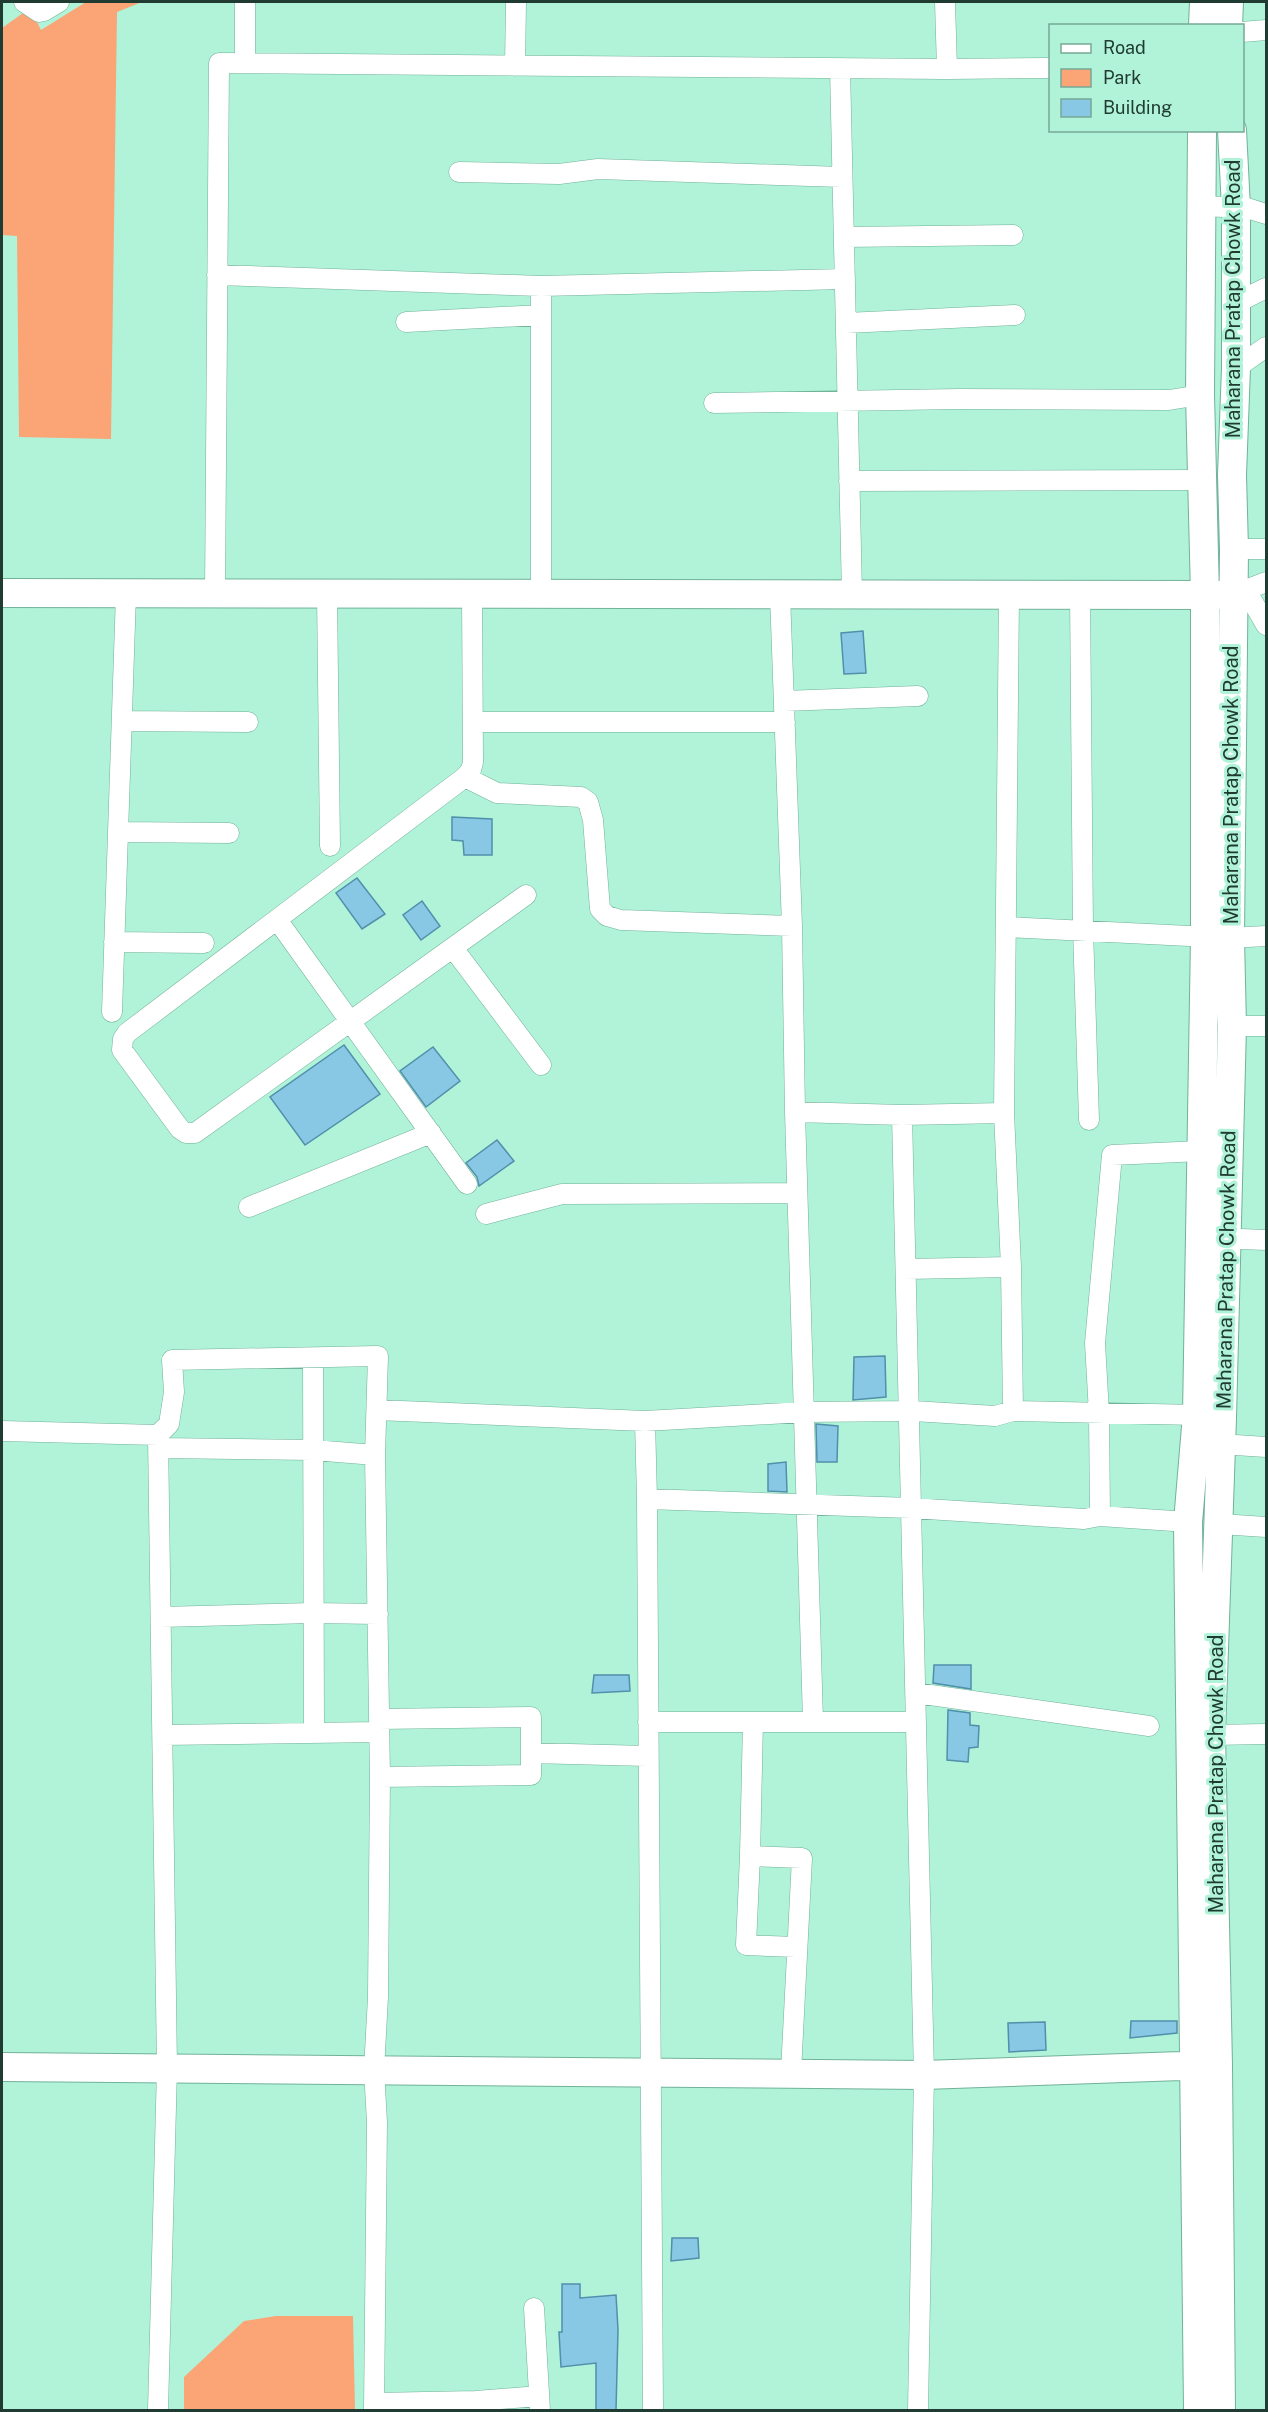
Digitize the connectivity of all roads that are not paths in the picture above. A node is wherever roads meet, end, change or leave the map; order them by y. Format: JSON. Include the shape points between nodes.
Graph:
{"nodes":[{"id":1,"x":24,"y":2,"type":"edge"},
{"id":2,"x":59,"y":2,"type":"edge"},
{"id":3,"x":245,"y":2,"type":"edge"},
{"id":4,"x":516,"y":2,"type":"edge"},
{"id":5,"x":945,"y":2,"type":"edge"},
{"id":6,"x":1204,"y":2,"type":"edge"},
{"id":7,"x":1229,"y":2,"type":"edge"},
{"id":8,"x":1203,"y":24,"type":"edge"},
{"id":9,"x":1228,"y":24,"type":"edge"},
{"id":10,"x":1266,"y":30,"type":"edge"},
{"id":11,"x":1244,"y":32,"type":"edge"},
{"id":12,"x":245,"y":63,"type":"junction"},
{"id":13,"x":515,"y":66,"type":"junction"},
{"id":14,"x":840,"y":68,"type":"junction"},
{"id":15,"x":1049,"y":68,"type":"edge"},
{"id":16,"x":947,"y":69,"type":"junction"},
{"id":17,"x":1202,"y":132,"type":"edge"},
{"id":18,"x":1232,"y":132,"type":"edge"},
{"id":19,"x":459,"y":172,"type":"dead end"},
{"id":20,"x":842,"y":177,"type":"junction"},
{"id":21,"x":1200,"y":206,"type":"junction"},
{"id":22,"x":1236,"y":208,"type":"junction"},
{"id":23,"x":1266,"y":214,"type":"edge"},
{"id":24,"x":1013,"y":235,"type":"dead end"},
{"id":25,"x":844,"y":237,"type":"junction"},
{"id":26,"x":217,"y":275,"type":"junction"},
{"id":27,"x":845,"y":279,"type":"junction"},
{"id":28,"x":541,"y":286,"type":"junction"},
{"id":29,"x":1266,"y":288,"type":"edge"},
{"id":30,"x":1236,"y":303,"type":"junction"},
{"id":31,"x":541,"y":315,"type":"junction"},
{"id":32,"x":1015,"y":315,"type":"dead end"},
{"id":33,"x":406,"y":322,"type":"dead end"},
{"id":34,"x":846,"y":323,"type":"junction"},
{"id":35,"x":1266,"y":347,"type":"edge"},
{"id":36,"x":1236,"y":368,"type":"junction"},
{"id":37,"x":1200,"y":395,"type":"junction"},
{"id":38,"x":847,"y":401,"type":"junction"},
{"id":39,"x":714,"y":403,"type":"dead end"},
{"id":40,"x":1203,"y":480,"type":"junction"},
{"id":41,"x":849,"y":481,"type":"junction"},
{"id":42,"x":1234,"y":549,"type":"junction"},
{"id":43,"x":1266,"y":549,"type":"edge"},
{"id":44,"x":1266,"y":582,"type":"edge"},
{"id":45,"x":2,"y":593,"type":"edge"},
{"id":46,"x":215,"y":593,"type":"junction"},
{"id":47,"x":472,"y":593,"type":"junction"},
{"id":48,"x":1228,"y":593,"type":"junction"},
{"id":49,"x":126,"y":594,"type":"junction"},
{"id":50,"x":327,"y":594,"type":"junction"},
{"id":51,"x":541,"y":594,"type":"junction"},
{"id":52,"x":780,"y":594,"type":"junction"},
{"id":53,"x":852,"y":594,"type":"junction"},
{"id":54,"x":1009,"y":594,"type":"junction"},
{"id":55,"x":1080,"y":595,"type":"junction"},
{"id":56,"x":1266,"y":625,"type":"edge"},
{"id":57,"x":918,"y":696,"type":"dead end"},
{"id":58,"x":784,"y":701,"type":"junction"},
{"id":59,"x":122,"y":720,"type":"junction"},
{"id":60,"x":248,"y":722,"type":"dead end"},
{"id":61,"x":474,"y":722,"type":"junction"},
{"id":62,"x":785,"y":722,"type":"junction"},
{"id":63,"x":465,"y":777,"type":"junction"},
{"id":64,"x":118,"y":832,"type":"junction"},
{"id":65,"x":229,"y":833,"type":"dead end"},
{"id":66,"x":330,"y":846,"type":"dead end"},
{"id":67,"x":526,"y":895,"type":"dead end"},
{"id":68,"x":278,"y":921,"type":"junction"},
{"id":69,"x":792,"y":926,"type":"junction"},
{"id":70,"x":1006,"y":927,"type":"junction"},
{"id":71,"x":1085,"y":930,"type":"junction"},
{"id":72,"x":1266,"y":936,"type":"edge"},
{"id":73,"x":1217,"y":938,"type":"junction"},
{"id":74,"x":114,"y":942,"type":"junction"},
{"id":75,"x":204,"y":943,"type":"dead end"},
{"id":76,"x":453,"y":948,"type":"junction"},
{"id":77,"x":112,"y":1012,"type":"dead end"},
{"id":78,"x":351,"y":1022,"type":"junction"},
{"id":79,"x":1232,"y":1026,"type":"junction"},
{"id":80,"x":1266,"y":1026,"type":"edge"},
{"id":81,"x":541,"y":1065,"type":"dead end"},
{"id":82,"x":795,"y":1112,"type":"junction"},
{"id":83,"x":1004,"y":1113,"type":"junction"},
{"id":84,"x":902,"y":1115,"type":"junction"},
{"id":85,"x":1089,"y":1120,"type":"dead end"},
{"id":86,"x":431,"y":1133,"type":"junction"},
{"id":87,"x":1201,"y":1151,"type":"junction"},
{"id":88,"x":468,"y":1184,"type":"dead end"},
{"id":89,"x":797,"y":1193,"type":"junction"},
{"id":90,"x":249,"y":1208,"type":"dead end"},
{"id":91,"x":486,"y":1214,"type":"dead end"},
{"id":92,"x":1213,"y":1238,"type":"junction"},
{"id":93,"x":1266,"y":1240,"type":"edge"},
{"id":94,"x":1011,"y":1267,"type":"junction"},
{"id":95,"x":906,"y":1269,"type":"junction"},
{"id":96,"x":313,"y":1358,"type":"junction"},
{"id":97,"x":376,"y":1410,"type":"junction"},
{"id":98,"x":1013,"y":1411,"type":"junction"},
{"id":99,"x":804,"y":1412,"type":"junction"},
{"id":100,"x":909,"y":1413,"type":"junction"},
{"id":101,"x":1099,"y":1413,"type":"junction"},
{"id":102,"x":1197,"y":1415,"type":"junction"},
{"id":103,"x":645,"y":1422,"type":"junction"},
{"id":104,"x":2,"y":1431,"type":"edge"},
{"id":105,"x":158,"y":1442,"type":"junction"},
{"id":106,"x":1220,"y":1444,"type":"junction"},
{"id":107,"x":1266,"y":1447,"type":"edge"},
{"id":108,"x":313,"y":1450,"type":"junction"},
{"id":109,"x":375,"y":1455,"type":"junction"},
{"id":110,"x":647,"y":1499,"type":"junction"},
{"id":111,"x":807,"y":1504,"type":"junction"},
{"id":112,"x":911,"y":1508,"type":"junction"},
{"id":113,"x":1100,"y":1516,"type":"junction"},
{"id":114,"x":1188,"y":1522,"type":"junction"},
{"id":115,"x":1220,"y":1524,"type":"junction"},
{"id":116,"x":1266,"y":1527,"type":"edge"},
{"id":117,"x":314,"y":1612,"type":"junction"},
{"id":118,"x":378,"y":1614,"type":"junction"},
{"id":119,"x":161,"y":1617,"type":"junction"},
{"id":120,"x":916,"y":1693,"type":"junction"},
{"id":121,"x":813,"y":1721,"type":"junction"},
{"id":122,"x":648,"y":1722,"type":"junction"},
{"id":123,"x":753,"y":1722,"type":"junction"},
{"id":124,"x":916,"y":1722,"type":"junction"},
{"id":125,"x":379,"y":1726,"type":"junction"},
{"id":126,"x":1149,"y":1726,"type":"dead end"},
{"id":127,"x":314,"y":1733,"type":"junction"},
{"id":128,"x":1266,"y":1734,"type":"edge"},
{"id":129,"x":162,"y":1735,"type":"junction"},
{"id":130,"x":1211,"y":1735,"type":"junction"},
{"id":131,"x":531,"y":1753,"type":"junction"},
{"id":132,"x":647,"y":1756,"type":"junction"},
{"id":133,"x":380,"y":1777,"type":"junction"},
{"id":134,"x":750,"y":1856,"type":"junction"},
{"id":135,"x":796,"y":1947,"type":"junction"},
{"id":136,"x":1205,"y":2065,"type":"junction"},
{"id":137,"x":2,"y":2067,"type":"edge"},
{"id":138,"x":167,"y":2068,"type":"junction"},
{"id":139,"x":374,"y":2070,"type":"junction"},
{"id":140,"x":651,"y":2072,"type":"junction"},
{"id":141,"x":791,"y":2072,"type":"junction"},
{"id":142,"x":924,"y":2074,"type":"junction"},
{"id":143,"x":534,"y":2308,"type":"dead end"},
{"id":144,"x":540,"y":2403,"type":"edge"},
{"id":145,"x":476,"y":2406,"type":"edge"},
{"id":146,"x":374,"y":2407,"type":"edge"},
{"id":147,"x":158,"y":2410,"type":"edge"},
{"id":148,"x":653,"y":2410,"type":"edge"},
{"id":149,"x":918,"y":2410,"type":"edge"},
{"id":150,"x":1198,"y":2410,"type":"edge"},
{"id":151,"x":1221,"y":2410,"type":"edge"}],
"edges":[{"from":1,"to":2,"type":"street","via":[[39,12]]},
{"from":3,"to":12,"type":"street"},
{"from":4,"to":13,"type":"street"},
{"from":5,"to":16,"type":"street"},
{"from":6,"to":8,"type":"main road"},
{"from":7,"to":9,"type":"main road"},
{"from":10,"to":11,"type":"street"},
{"from":12,"to":13,"type":"street"},
{"from":12,"to":26,"type":"street","via":[[219,63]]},
{"from":13,"to":14,"type":"street"},
{"from":14,"to":16,"type":"street"},
{"from":14,"to":20,"type":"street"},
{"from":15,"to":16,"type":"street"},
{"from":17,"to":21,"type":"main road","name":"Maharana Pratap Chowk Road"},
{"from":18,"to":22,"type":"main road","name":"Maharana Pratap Chowk Road"},
{"from":19,"to":20,"type":"street","via":[[559,174],[598,169]]},
{"from":20,"to":25,"type":"street"},
{"from":21,"to":22,"type":"street"},
{"from":21,"to":37,"type":"main road","name":"Maharana Pratap Chowk Road"},
{"from":22,"to":23,"type":"street"},
{"from":22,"to":30,"type":"main road","name":"Maharana Pratap Chowk Road"},
{"from":24,"to":25,"type":"street"},
{"from":25,"to":27,"type":"street"},
{"from":26,"to":28,"type":"street"},
{"from":26,"to":46,"type":"street"},
{"from":27,"to":28,"type":"street"},
{"from":27,"to":34,"type":"street"},
{"from":28,"to":31,"type":"street"},
{"from":29,"to":30,"type":"street"},
{"from":30,"to":36,"type":"main road","name":"Maharana Pratap Chowk Road"},
{"from":31,"to":33,"type":"street"},
{"from":31,"to":51,"type":"street"},
{"from":32,"to":34,"type":"street"},
{"from":34,"to":38,"type":"street"},
{"from":35,"to":36,"type":"street"},
{"from":36,"to":42,"type":"main road","name":"Maharana Pratap Chowk Road"},
{"from":37,"to":38,"type":"street","via":[[1169,400]]},
{"from":37,"to":40,"type":"main road","name":"Maharana Pratap Chowk Road"},
{"from":38,"to":39,"type":"street"},
{"from":38,"to":41,"type":"street"},
{"from":40,"to":41,"type":"street"},
{"from":40,"to":48,"type":"main road","name":"Maharana Pratap Chowk Road"},
{"from":41,"to":53,"type":"street"},
{"from":42,"to":43,"type":"street"},
{"from":42,"to":48,"type":"main road","name":"Maharana Pratap Chowk Road"},
{"from":44,"to":48,"type":"street"},
{"from":45,"to":49,"type":"main road"},
{"from":46,"to":49,"type":"main road"},
{"from":46,"to":50,"type":"main road"},
{"from":47,"to":50,"type":"main road"},
{"from":47,"to":51,"type":"main road"},
{"from":47,"to":61,"type":"street"},
{"from":48,"to":55,"type":"main road"},
{"from":48,"to":56,"type":"street"},
{"from":48,"to":73,"type":"main road","name":"Maharana Pratap Chowk Road"},
{"from":49,"to":59,"type":"street"},
{"from":50,"to":66,"type":"street"},
{"from":51,"to":52,"type":"main road"},
{"from":52,"to":53,"type":"main road"},
{"from":52,"to":58,"type":"street"},
{"from":53,"to":54,"type":"main road"},
{"from":54,"to":55,"type":"main road"},
{"from":54,"to":70,"type":"street"},
{"from":55,"to":71,"type":"street"},
{"from":57,"to":58,"type":"street"},
{"from":58,"to":62,"type":"street"},
{"from":59,"to":60,"type":"street"},
{"from":59,"to":64,"type":"street"},
{"from":61,"to":62,"type":"street"},
{"from":61,"to":63,"type":"street","via":[[473,762]]},
{"from":62,"to":69,"type":"street"},
{"from":63,"to":68,"type":"street"},
{"from":63,"to":69,"type":"street","via":[[497,793],[581,797],[588,802],[600,909],[607,916],[621,920]]},
{"from":64,"to":65,"type":"street"},
{"from":64,"to":74,"type":"street"},
{"from":67,"to":76,"type":"street"},
{"from":68,"to":78,"type":"street"},
{"from":68,"to":78,"type":"street","via":[[127,1034],[121,1045],[125,1054],[180,1129],[195,1133]]},
{"from":69,"to":82,"type":"street"},
{"from":70,"to":71,"type":"street"},
{"from":70,"to":83,"type":"street"},
{"from":71,"to":73,"type":"street"},
{"from":71,"to":85,"type":"street"},
{"from":72,"to":73,"type":"street"},
{"from":73,"to":79,"type":"main road","name":"Maharana Pratap Chowk Road"},
{"from":73,"to":87,"type":"main road","name":"Maharana Pratap Chowk Road"},
{"from":74,"to":75,"type":"street"},
{"from":74,"to":77,"type":"street"},
{"from":76,"to":78,"type":"street"},
{"from":76,"to":81,"type":"street"},
{"from":78,"to":86,"type":"street"},
{"from":79,"to":80,"type":"street"},
{"from":79,"to":92,"type":"main road","name":"Maharana Pratap Chowk Road"},
{"from":82,"to":84,"type":"street"},
{"from":82,"to":89,"type":"street"},
{"from":83,"to":84,"type":"street"},
{"from":83,"to":94,"type":"street"},
{"from":84,"to":95,"type":"street"},
{"from":86,"to":88,"type":"street"},
{"from":86,"to":90,"type":"street"},
{"from":87,"to":92,"type":"main road","name":"Maharana Pratap Chowk Road"},
{"from":87,"to":101,"type":"street","via":[[1112,1155],[1095,1343]]},
{"from":89,"to":91,"type":"street","via":[[562,1194]]},
{"from":89,"to":99,"type":"street"},
{"from":92,"to":93,"type":"street"},
{"from":92,"to":102,"type":"main road","name":"Maharana Pratap Chowk Road"},
{"from":92,"to":106,"type":"main road","name":"Maharana Pratap Chowk Road"},
{"from":94,"to":95,"type":"street"},
{"from":94,"to":98,"type":"street"},
{"from":95,"to":100,"type":"street"},
{"from":96,"to":97,"type":"street","via":[[378,1356]]},
{"from":96,"to":105,"type":"street","via":[[172,1360],[174,1392],[169,1424]]},
{"from":96,"to":108,"type":"street"},
{"from":97,"to":103,"type":"street"},
{"from":97,"to":109,"type":"street"},
{"from":98,"to":100,"type":"street","via":[[995,1416]]},
{"from":98,"to":101,"type":"street"},
{"from":99,"to":100,"type":"street"},
{"from":99,"to":103,"type":"street"},
{"from":99,"to":111,"type":"street"},
{"from":100,"to":112,"type":"street"},
{"from":101,"to":102,"type":"street"},
{"from":101,"to":113,"type":"street"},
{"from":102,"to":114,"type":"main road","name":"Maharana Pratap Chowk Road"},
{"from":103,"to":110,"type":"street"},
{"from":104,"to":105,"type":"street"},
{"from":105,"to":108,"type":"street"},
{"from":105,"to":119,"type":"street"},
{"from":106,"to":107,"type":"street"},
{"from":106,"to":115,"type":"main road","name":"Maharana Pratap Chowk Road"},
{"from":108,"to":109,"type":"street"},
{"from":108,"to":117,"type":"street"},
{"from":109,"to":118,"type":"street"},
{"from":110,"to":111,"type":"street"},
{"from":110,"to":122,"type":"street"},
{"from":111,"to":112,"type":"street"},
{"from":111,"to":121,"type":"street"},
{"from":112,"to":113,"type":"street","via":[[1084,1519]]},
{"from":112,"to":120,"type":"street"},
{"from":113,"to":114,"type":"street"},
{"from":114,"to":136,"type":"main road","name":"Maharana Pratap Chowk Road"},
{"from":115,"to":116,"type":"street"},
{"from":115,"to":130,"type":"main road","name":"Maharana Pratap Chowk Road"},
{"from":117,"to":118,"type":"street"},
{"from":117,"to":119,"type":"street"},
{"from":117,"to":127,"type":"street"},
{"from":118,"to":125,"type":"street"},
{"from":119,"to":129,"type":"street"},
{"from":120,"to":124,"type":"street"},
{"from":120,"to":126,"type":"street"},
{"from":121,"to":123,"type":"street"},
{"from":121,"to":124,"type":"street"},
{"from":122,"to":123,"type":"street"},
{"from":122,"to":132,"type":"street"},
{"from":123,"to":134,"type":"street"},
{"from":124,"to":142,"type":"street"},
{"from":125,"to":127,"type":"street"},
{"from":125,"to":131,"type":"street","via":[[531,1718]]},
{"from":125,"to":133,"type":"street"},
{"from":127,"to":129,"type":"street"},
{"from":128,"to":130,"type":"street"},
{"from":129,"to":138,"type":"street"},
{"from":130,"to":136,"type":"main road","name":"Maharana Pratap Chowk Road"},
{"from":131,"to":132,"type":"street"},
{"from":131,"to":133,"type":"street","via":[[531,1775]]},
{"from":132,"to":140,"type":"street"},
{"from":133,"to":139,"type":"street"},
{"from":134,"to":135,"type":"street","via":[[746,1946]]},
{"from":134,"to":135,"type":"street","via":[[801,1858]]},
{"from":135,"to":141,"type":"street"},
{"from":136,"to":142,"type":"main road"},
{"from":136,"to":150,"type":"main road","name":"Maharana Pratap Chowk Road"},
{"from":136,"to":151,"type":"main road","name":"Maharana Pratap Chowk Road"},
{"from":137,"to":138,"type":"main road"},
{"from":138,"to":139,"type":"main road"},
{"from":138,"to":147,"type":"street"},
{"from":139,"to":140,"type":"main road"},
{"from":139,"to":146,"type":"street"},
{"from":140,"to":141,"type":"main road"},
{"from":140,"to":148,"type":"street"},
{"from":141,"to":142,"type":"main road"},
{"from":142,"to":149,"type":"street"},
{"from":143,"to":144,"type":"street"},
{"from":144,"to":145,"type":"street"},
{"from":145,"to":146,"type":"street"}]}
